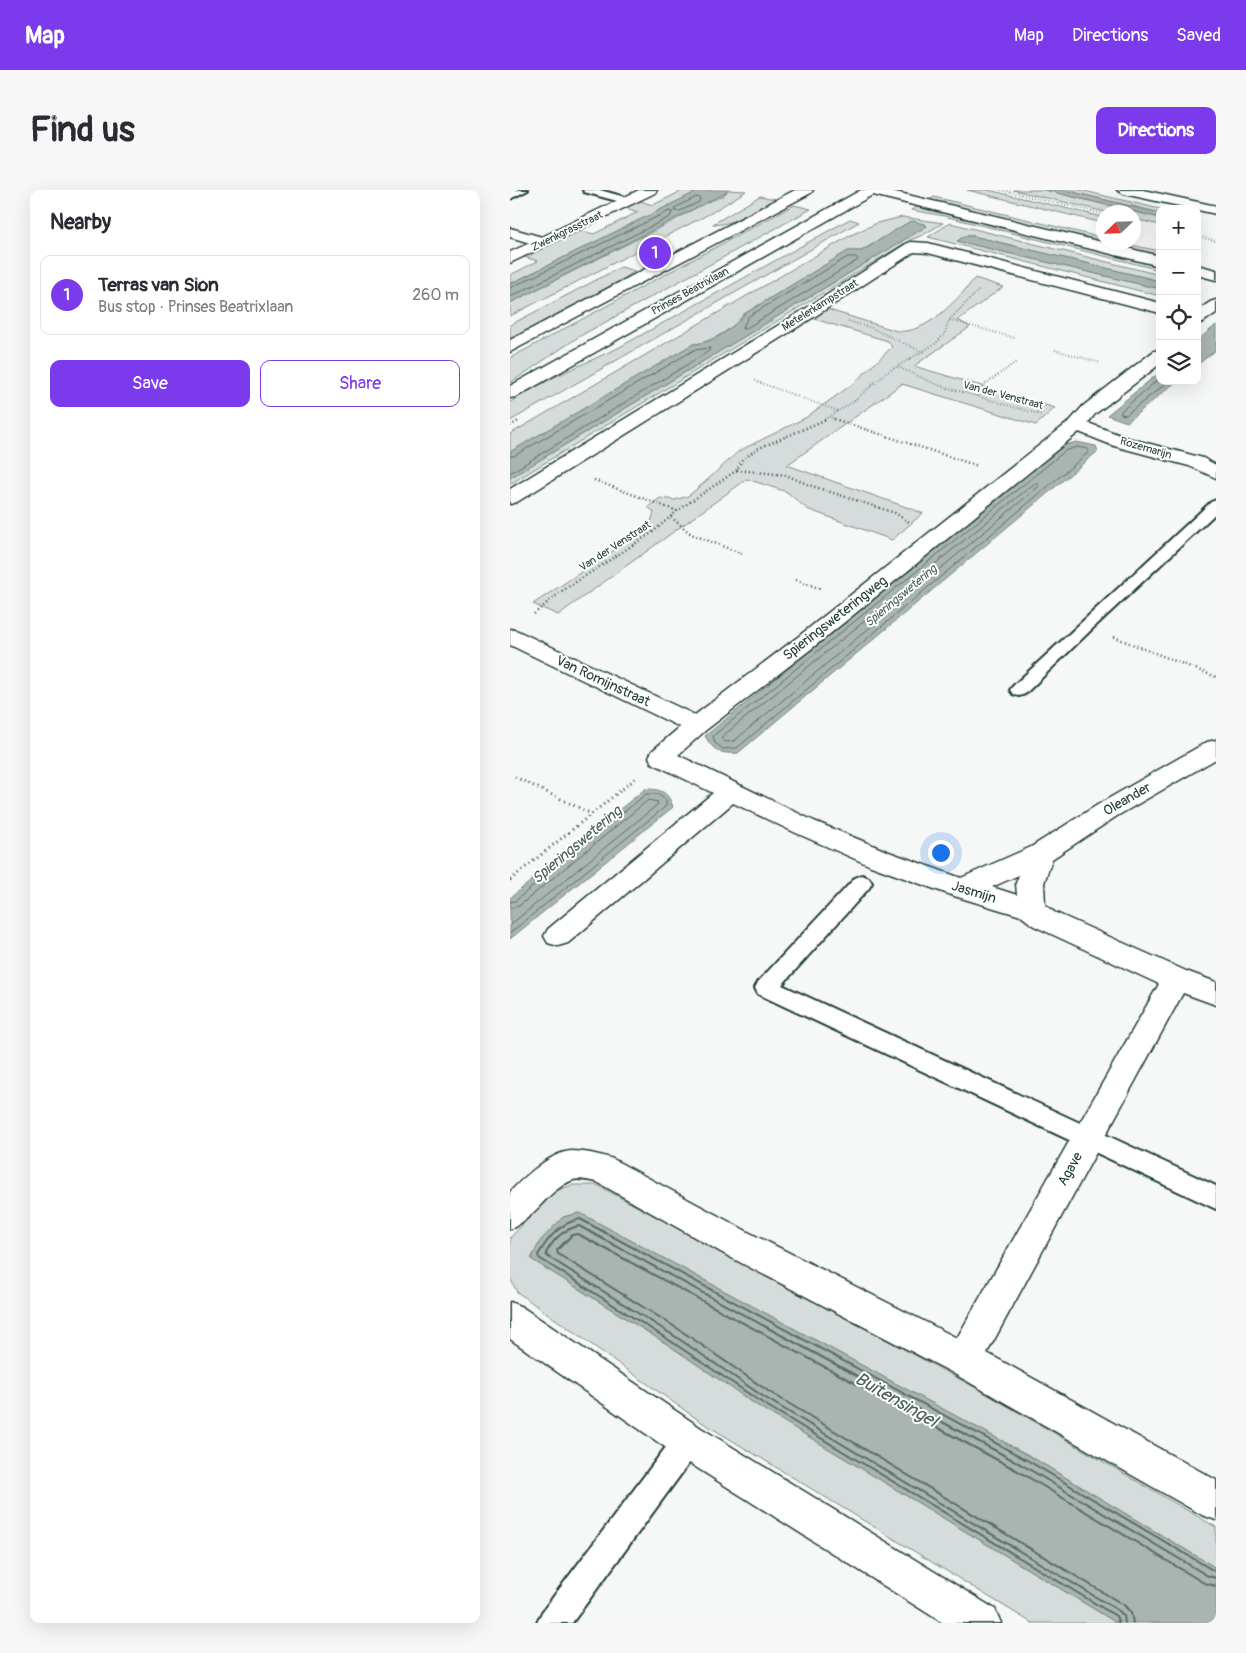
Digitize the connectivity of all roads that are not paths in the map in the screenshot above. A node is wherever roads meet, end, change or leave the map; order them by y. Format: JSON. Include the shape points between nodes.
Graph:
{"nodes":[{"id":1,"x":522,"y":190,"type":"edge"},
{"id":2,"x":588,"y":190,"type":"edge"},
{"id":3,"x":650,"y":190,"type":"edge"},
{"id":4,"x":806,"y":190,"type":"edge"},
{"id":5,"x":871,"y":190,"type":"edge"},
{"id":6,"x":1124,"y":190,"type":"edge"},
{"id":7,"x":510,"y":196,"type":"edge"},
{"id":8,"x":628,"y":200,"type":"junction"},
{"id":9,"x":1216,"y":210,"type":"edge"},
{"id":10,"x":510,"y":232,"type":"edge"},
{"id":11,"x":544,"y":242,"type":"junction"},
{"id":12,"x":510,"y":258,"type":"edge"},
{"id":13,"x":1156,"y":260,"type":"edge"},
{"id":14,"x":1201,"y":271,"type":"edge"},
{"id":15,"x":1216,"y":275,"type":"edge"},
{"id":16,"x":1216,"y":305,"type":"edge"},
{"id":17,"x":1156,"y":307,"type":"edge"},
{"id":18,"x":1201,"y":315,"type":"edge"},
{"id":19,"x":510,"y":347,"type":"edge"},
{"id":20,"x":1156,"y":358,"type":"edge"},
{"id":21,"x":510,"y":393,"type":"edge"},
{"id":22,"x":1076,"y":425,"type":"junction"},
{"id":23,"x":1216,"y":472,"type":"edge"},
{"id":24,"x":510,"y":498,"type":"edge"},
{"id":25,"x":1216,"y":505,"type":"edge"},
{"id":26,"x":511,"y":637,"type":"edge"},
{"id":27,"x":1019,"y":690,"type":"dead end"},
{"id":28,"x":697,"y":725,"type":"junction"},
{"id":29,"x":1216,"y":748,"type":"edge"},
{"id":30,"x":662,"y":757,"type":"joint"},
{"id":31,"x":731,"y":791,"type":"junction"},
{"id":32,"x":1040,"y":854,"type":"junction"},
{"id":33,"x":862,"y":884,"type":"dead end"},
{"id":34,"x":961,"y":888,"type":"junction"},
{"id":35,"x":1031,"y":909,"type":"junction"},
{"id":36,"x":558,"y":936,"type":"dead end"},
{"id":37,"x":1176,"y":979,"type":"junction"},
{"id":38,"x":1216,"y":994,"type":"edge"},
{"id":39,"x":1087,"y":1138,"type":"junction"},
{"id":40,"x":1216,"y":1198,"type":"edge"},
{"id":41,"x":510,"y":1214,"type":"edge"},
{"id":42,"x":510,"y":1318,"type":"edge"},
{"id":43,"x":964,"y":1360,"type":"junction"},
{"id":44,"x":688,"y":1441,"type":"junction"},
{"id":45,"x":1216,"y":1501,"type":"edge"},
{"id":46,"x":553,"y":1623,"type":"edge"},
{"id":47,"x":981,"y":1623,"type":"edge"}],
"edges":[{"from":1,"to":7,"type":"lane"},
{"from":2,"to":8,"type":"lane"},
{"from":3,"to":8,"type":"street","name":"Zwenkgrasstraat"},
{"from":4,"to":19,"type":"street"},
{"from":5,"to":13,"type":"street"},
{"from":5,"to":21,"type":"street","name":"Prinses Beatrixlaan"},
{"from":6,"to":9,"type":"street"},
{"from":8,"to":11,"type":"street","name":"Zwenkgrasstraat"},
{"from":10,"to":11,"type":"street"},
{"from":11,"to":12,"type":"street","name":"Zwenkgrasstraat"},
{"from":14,"to":15,"type":"street"},
{"from":16,"to":18,"type":"street"},
{"from":17,"to":24,"type":"street","name":"Metelerkampstraat","via":[[928,248],[911,247]]},
{"from":20,"to":22,"type":"street","name":"Spieringsweteringweg","via":[[1089,410]]},
{"from":22,"to":23,"type":"street","name":"Rozemarijn","via":[[1121,442],[1196,462]]},
{"from":22,"to":28,"type":"street","name":"Spieringsweteringweg"},
{"from":25,"to":27,"type":"lane"},
{"from":26,"to":28,"type":"street","name":"Van Romijnstraat"},
{"from":28,"to":30,"type":"street","name":"Spieringsweteringweg"},
{"from":29,"to":32,"type":"street","name":"Oleander","via":[[1108,810]]},
{"from":30,"to":31,"type":"street","name":"Jasmijn"},
{"from":31,"to":34,"type":"street","name":"Jasmijn","via":[[880,859]]},
{"from":31,"to":36,"type":"street"},
{"from":32,"to":34,"type":"street","name":"Oleander"},
{"from":32,"to":35,"type":"street","via":[[1030,883]]},
{"from":33,"to":39,"type":"lane","via":[[766,988]]},
{"from":34,"to":35,"type":"street","name":"Jasmijn"},
{"from":35,"to":37,"type":"street","name":"Jasmijn","via":[[1044,919]]},
{"from":37,"to":38,"type":"street","name":"Jasmijn"},
{"from":37,"to":39,"type":"street","name":"Agave"},
{"from":39,"to":40,"type":"lane"},
{"from":39,"to":43,"type":"street","name":"Agave"},
{"from":41,"to":43,"type":"street","via":[[538,1184],[570,1166],[602,1169],[738,1244]]},
{"from":42,"to":44,"type":"street"},
{"from":43,"to":45,"type":"street"},
{"from":44,"to":46,"type":"lane"},
{"from":44,"to":47,"type":"street"}]}
